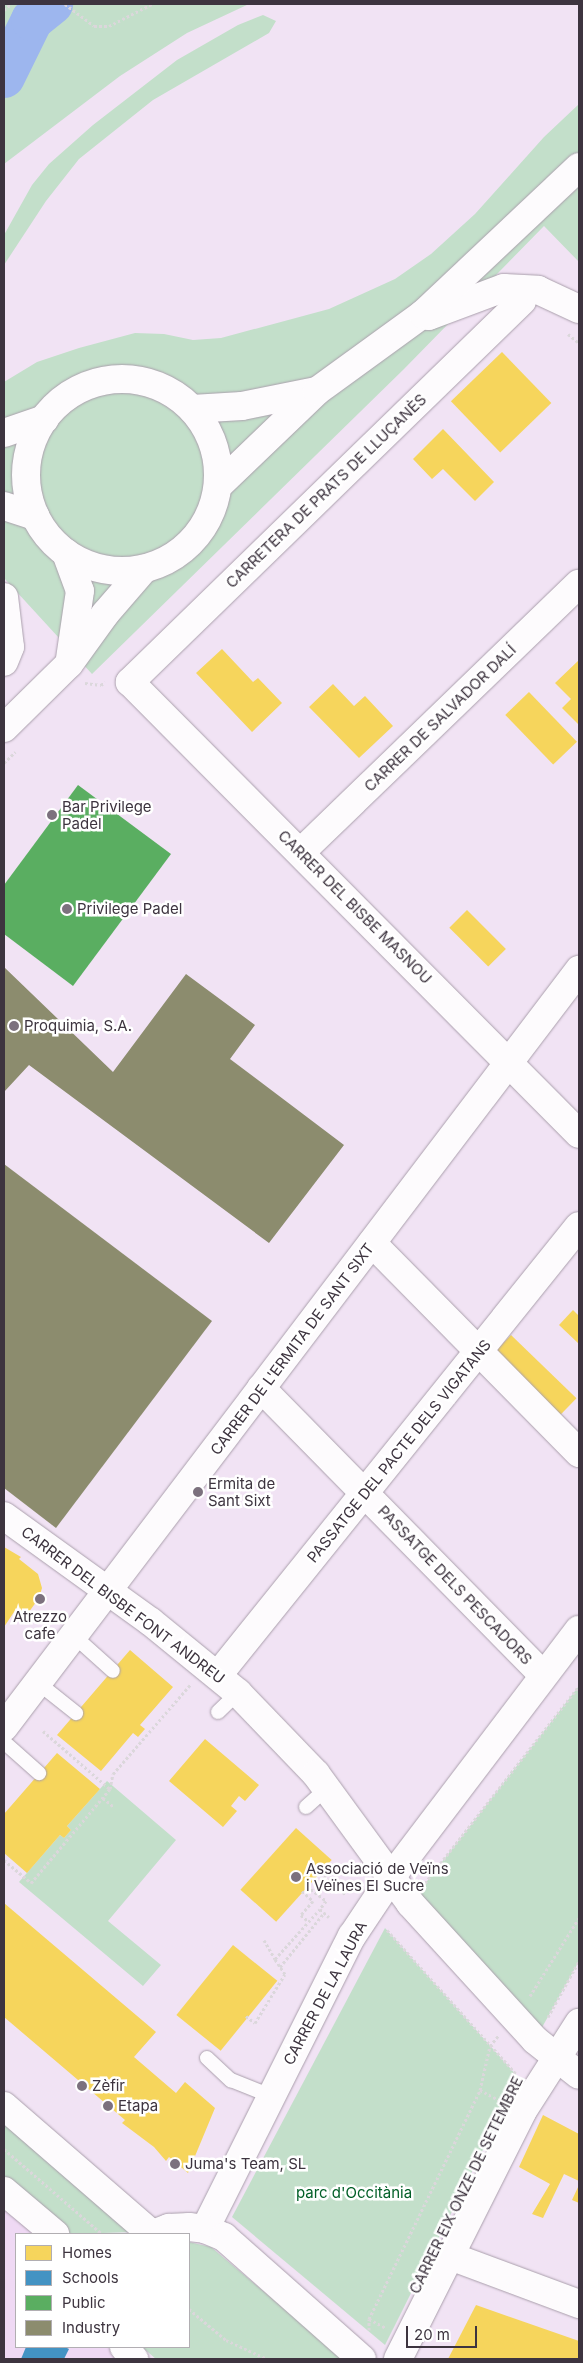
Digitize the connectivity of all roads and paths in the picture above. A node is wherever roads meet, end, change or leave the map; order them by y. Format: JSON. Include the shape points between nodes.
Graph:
{"nodes":[{"id":1,"x":11,"y":4,"type":"edge"},
{"id":2,"x":152,"y":4,"type":"edge"},
{"id":3,"x":66,"y":5,"type":"edge"},
{"id":4,"x":4,"y":10,"type":"edge"},
{"id":5,"x":579,"y":166,"type":"edge"},
{"id":6,"x":522,"y":301,"type":"dead end"},
{"id":7,"x":579,"y":309,"type":"edge"},
{"id":8,"x":423,"y":314,"type":"junction"},
{"id":9,"x":317,"y":391,"type":"junction"},
{"id":10,"x":192,"y":409,"type":"junction"},
{"id":11,"x":45,"y":419,"type":"junction"},
{"id":12,"x":4,"y":433,"type":"edge"},
{"id":13,"x":218,"y":486,"type":"junction"},
{"id":14,"x":4,"y":506,"type":"edge"},
{"id":15,"x":35,"y":516,"type":"junction"},
{"id":16,"x":66,"y":553,"type":"junction"},
{"id":17,"x":144,"y":569,"type":"junction"},
{"id":18,"x":579,"y":584,"type":"edge"},
{"id":19,"x":4,"y":598,"type":"edge"},
{"id":20,"x":4,"y":662,"type":"edge"},
{"id":21,"x":69,"y":664,"type":"junction"},
{"id":22,"x":130,"y":682,"type":"joint"},
{"id":23,"x":4,"y":728,"type":"edge"},
{"id":24,"x":301,"y":852,"type":"junction"},
{"id":25,"x":579,"y":970,"type":"edge"},
{"id":26,"x":508,"y":1062,"type":"junction"},
{"id":27,"x":579,"y":1134,"type":"edge"},
{"id":28,"x":579,"y":1226,"type":"edge"},
{"id":29,"x":372,"y":1243,"type":"junction"},
{"id":30,"x":479,"y":1350,"type":"junction"},
{"id":31,"x":261,"y":1388,"type":"junction"},
{"id":32,"x":579,"y":1453,"type":"edge"},
{"id":33,"x":366,"y":1494,"type":"junction"},
{"id":34,"x":4,"y":1516,"type":"edge"},
{"id":35,"x":108,"y":1593,"type":"junction"},
{"id":36,"x":579,"y":1630,"type":"edge"},
{"id":37,"x":74,"y":1636,"type":"junction"},
{"id":38,"x":112,"y":1671,"type":"dead end"},
{"id":39,"x":218,"y":1675,"type":"junction"},
{"id":40,"x":542,"y":1675,"type":"junction"},
{"id":41,"x":37,"y":1682,"type":"junction"},
{"id":42,"x":191,"y":1684,"type":"dead end"},
{"id":43,"x":579,"y":1686,"type":"edge"},
{"id":44,"x":238,"y":1693,"type":"junction"},
{"id":45,"x":218,"y":1712,"type":"dead end"},
{"id":46,"x":76,"y":1713,"type":"dead end"},
{"id":47,"x":4,"y":1727,"type":"edge"},
{"id":48,"x":43,"y":1730,"type":"dead end"},
{"id":49,"x":4,"y":1742,"type":"edge"},
{"id":50,"x":39,"y":1773,"type":"dead end"},
{"id":51,"x":327,"y":1788,"type":"junction"},
{"id":52,"x":110,"y":1789,"type":"junction"},
{"id":53,"x":103,"y":1798,"type":"junction"},
{"id":54,"x":114,"y":1806,"type":"dead end"},
{"id":55,"x":306,"y":1807,"type":"dead end"},
{"id":56,"x":4,"y":1860,"type":"edge"},
{"id":57,"x":320,"y":1873,"type":"dead end"},
{"id":58,"x":392,"y":1876,"type":"junction"},
{"id":59,"x":307,"y":1886,"type":"dead end"},
{"id":60,"x":302,"y":1891,"type":"dead end"},
{"id":61,"x":345,"y":1894,"type":"dead end"},
{"id":62,"x":410,"y":1903,"type":"junction"},
{"id":63,"x":320,"y":1910,"type":"junction"},
{"id":64,"x":324,"y":1913,"type":"junction"},
{"id":65,"x":329,"y":1917,"type":"dead end"},
{"id":66,"x":579,"y":1918,"type":"edge"},
{"id":67,"x":378,"y":1919,"type":"junction"},
{"id":68,"x":308,"y":1921,"type":"junction"},
{"id":69,"x":381,"y":1936,"type":"dead end"},
{"id":70,"x":264,"y":1940,"type":"dead end"},
{"id":71,"x":275,"y":1959,"type":"junction"},
{"id":72,"x":579,"y":1961,"type":"edge"},
{"id":73,"x":280,"y":1967,"type":"junction"},
{"id":74,"x":246,"y":2016,"type":"dead end"},
{"id":75,"x":513,"y":2018,"type":"junction"},
{"id":76,"x":579,"y":2023,"type":"edge"},
{"id":77,"x":535,"y":2040,"type":"junction"},
{"id":78,"x":490,"y":2046,"type":"junction"},
{"id":79,"x":207,"y":2058,"type":"dead end"},
{"id":80,"x":568,"y":2068,"type":"edge"},
{"id":81,"x":480,"y":2090,"type":"junction"},
{"id":82,"x":271,"y":2096,"type":"junction"},
{"id":83,"x":507,"y":2104,"type":"dead end"},
{"id":84,"x":4,"y":2106,"type":"edge"},
{"id":85,"x":4,"y":2150,"type":"edge"},
{"id":86,"x":4,"y":2191,"type":"edge"},
{"id":87,"x":205,"y":2229,"type":"junction"},
{"id":88,"x":54,"y":2233,"type":"edge"},
{"id":89,"x":101,"y":2233,"type":"edge"},
{"id":90,"x":152,"y":2233,"type":"edge"},
{"id":91,"x":156,"y":2233,"type":"edge"},
{"id":92,"x":450,"y":2256,"type":"junction"},
{"id":93,"x":579,"y":2304,"type":"edge"},
{"id":94,"x":190,"y":2309,"type":"edge"},
{"id":95,"x":369,"y":2319,"type":"junction"},
{"id":96,"x":364,"y":2330,"type":"dead end"},
{"id":97,"x":392,"y":2331,"type":"dead end"},
{"id":98,"x":368,"y":2343,"type":"edge"},
{"id":99,"x":125,"y":2348,"type":"edge"},
{"id":100,"x":134,"y":2359,"type":"edge"},
{"id":101,"x":268,"y":2359,"type":"edge"},
{"id":102,"x":398,"y":2359,"type":"edge"}],
"edges":[{"from":1,"to":4,"type":"path"},
{"from":2,"to":3,"type":"path","via":[[109,26],[94,26]]},
{"from":5,"to":8,"type":"street"},
{"from":6,"to":22,"type":"street","name":"CARRETERA DE PRATS DE LLUÇANÈS"},
{"from":7,"to":8,"type":"street","via":[[538,290],[504,288],[429,316]]},
{"from":8,"to":9,"type":"street"},
{"from":9,"to":10,"type":"street","via":[[242,406]]},
{"from":9,"to":13,"type":"street"},
{"from":10,"to":11,"type":"street","via":[[156,386],[122,380],[83,388],[70,395]]},
{"from":10,"to":13,"type":"street","via":[[212,440]]},
{"from":11,"to":12,"type":"street"},
{"from":11,"to":15,"type":"street","via":[[35,435],[27,466]]},
{"from":13,"to":17,"type":"street","via":[[213,507],[198,534],[176,554]]},
{"from":14,"to":15,"type":"street"},
{"from":15,"to":16,"type":"street","via":[[43,530]]},
{"from":16,"to":17,"type":"street","via":[[100,568]]},
{"from":16,"to":21,"type":"street","via":[[80,591]]},
{"from":17,"to":21,"type":"street","via":[[105,614]]},
{"from":18,"to":24,"type":"street","name":"CARRER DE SALVADOR DALÍ"},
{"from":19,"to":20,"type":"street","via":[[10,648]]},
{"from":21,"to":23,"type":"street"},
{"from":22,"to":24,"type":"street","name":"CARRER DEL BISBE MASNOU"},
{"from":24,"to":26,"type":"street","name":"CARRER DEL BISBE MASNOU"},
{"from":25,"to":26,"type":"street","name":"CARRER DE L'ERMITA DE SANT SIXT"},
{"from":26,"to":27,"type":"street","name":"CARRER DEL BISBE MASNOU"},
{"from":26,"to":29,"type":"street","name":"CARRER DE L'ERMITA DE SANT SIXT"},
{"from":28,"to":30,"type":"street","name":"PASSATGE DEL PACTE DELS VIGATANS"},
{"from":29,"to":30,"type":"street"},
{"from":29,"to":31,"type":"street","name":"CARRER DE L'ERMITA DE SANT SIXT"},
{"from":30,"to":32,"type":"street"},
{"from":30,"to":33,"type":"street","name":"PASSATGE DEL PACTE DELS VIGATANS"},
{"from":31,"to":33,"type":"street","name":"PASSATGE DELS PESCADORS"},
{"from":31,"to":35,"type":"street","name":"CARRER DE L'ERMITA DE SANT SIXT"},
{"from":33,"to":39,"type":"street","name":"PASSATGE DEL PACTE DELS VIGATANS"},
{"from":33,"to":40,"type":"street","name":"PASSATGE DELS PESCADORS"},
{"from":34,"to":35,"type":"street","name":"CARRER DEL BISBE FONT ANDREU"},
{"from":35,"to":37,"type":"street","name":"CARRER DE L'ERMITA DE SANT SIXT"},
{"from":35,"to":39,"type":"street","name":"CARRER DEL BISBE FONT ANDREU"},
{"from":36,"to":40,"type":"street","name":"CARRER DE LA LAURA"},
{"from":37,"to":38,"type":"lane"},
{"from":37,"to":41,"type":"street","name":"CARRER DE L'ERMITA DE SANT SIXT"},
{"from":39,"to":44,"type":"street","name":"CARRER DEL BISBE FONT ANDREU"},
{"from":40,"to":58,"type":"street","name":"CARRER DE LA LAURA"},
{"from":41,"to":46,"type":"lane"},
{"from":41,"to":47,"type":"street","name":"CARRER DE L'ERMITA DE SANT SIXT"},
{"from":42,"to":52,"type":"path","via":[[114,1774]]},
{"from":43,"to":62,"type":"path"},
{"from":44,"to":45,"type":"lane"},
{"from":44,"to":51,"type":"street","name":"CARRER DEL BISBE FONT ANDREU","via":[[280,1733]]},
{"from":48,"to":52,"type":"path"},
{"from":49,"to":50,"type":"lane"},
{"from":51,"to":55,"type":"lane"},
{"from":51,"to":58,"type":"street","name":"CARRER DEL BISBE FONT ANDREU"},
{"from":52,"to":53,"type":"path"},
{"from":53,"to":54,"type":"path"},
{"from":53,"to":56,"type":"path","via":[[31,1883]]},
{"from":57,"to":61,"type":"path"},
{"from":58,"to":62,"type":"street","name":"CARRER DEL BISBE FONT ANDREU"},
{"from":58,"to":67,"type":"street","name":"CARRER DE LA LAURA"},
{"from":59,"to":63,"type":"path","via":[[326,1901]]},
{"from":60,"to":68,"type":"path","via":[[313,1901],[301,1915]]},
{"from":62,"to":67,"type":"path"},
{"from":62,"to":75,"type":"street","name":"CARRER DEL BISBE FONT ANDREU"},
{"from":63,"to":64,"type":"path"},
{"from":63,"to":68,"type":"path"},
{"from":64,"to":65,"type":"path"},
{"from":64,"to":73,"type":"path"},
{"from":66,"to":75,"type":"path"},
{"from":67,"to":69,"type":"path"},
{"from":67,"to":78,"type":"path"},
{"from":67,"to":82,"type":"street","name":"CARRER DE LA LAURA","via":[[352,1936]]},
{"from":68,"to":71,"type":"path"},
{"from":70,"to":71,"type":"path"},
{"from":71,"to":73,"type":"path"},
{"from":72,"to":77,"type":"path","name":"CARRER EIX ONZE DE SETEMBRE"},
{"from":73,"to":74,"type":"path","via":[[285,1974],[255,2023]]},
{"from":75,"to":77,"type":"street","name":"CARRER DEL BISBE FONT ANDREU"},
{"from":75,"to":78,"type":"path"},
{"from":76,"to":80,"type":"street"},
{"from":77,"to":78,"type":"path","name":"CARRER EIX ONZE DE SETEMBRE","via":[[519,2078]]},
{"from":77,"to":80,"type":"street","name":"CARRER DEL BISBE FONT ANDREU"},
{"from":78,"to":81,"type":"path"},
{"from":79,"to":82,"type":"lane","via":[[232,2080]]},
{"from":80,"to":92,"type":"street","via":[[522,2112]]},
{"from":81,"to":83,"type":"path"},
{"from":81,"to":95,"type":"path"},
{"from":82,"to":87,"type":"street","name":"CARRER DE LA LAURA"},
{"from":84,"to":90,"type":"street"},
{"from":85,"to":89,"type":"path"},
{"from":86,"to":88,"type":"street"},
{"from":87,"to":91,"type":"street","via":[[169,2228]]},
{"from":87,"to":98,"type":"street","via":[[224,2238]]},
{"from":92,"to":93,"type":"street"},
{"from":92,"to":102,"type":"street"},
{"from":94,"to":101,"type":"path","via":[[226,2340]]},
{"from":95,"to":97,"type":"path"},
{"from":95,"to":98,"type":"path"},
{"from":96,"to":98,"type":"path"},
{"from":99,"to":100,"type":"street"}]}
